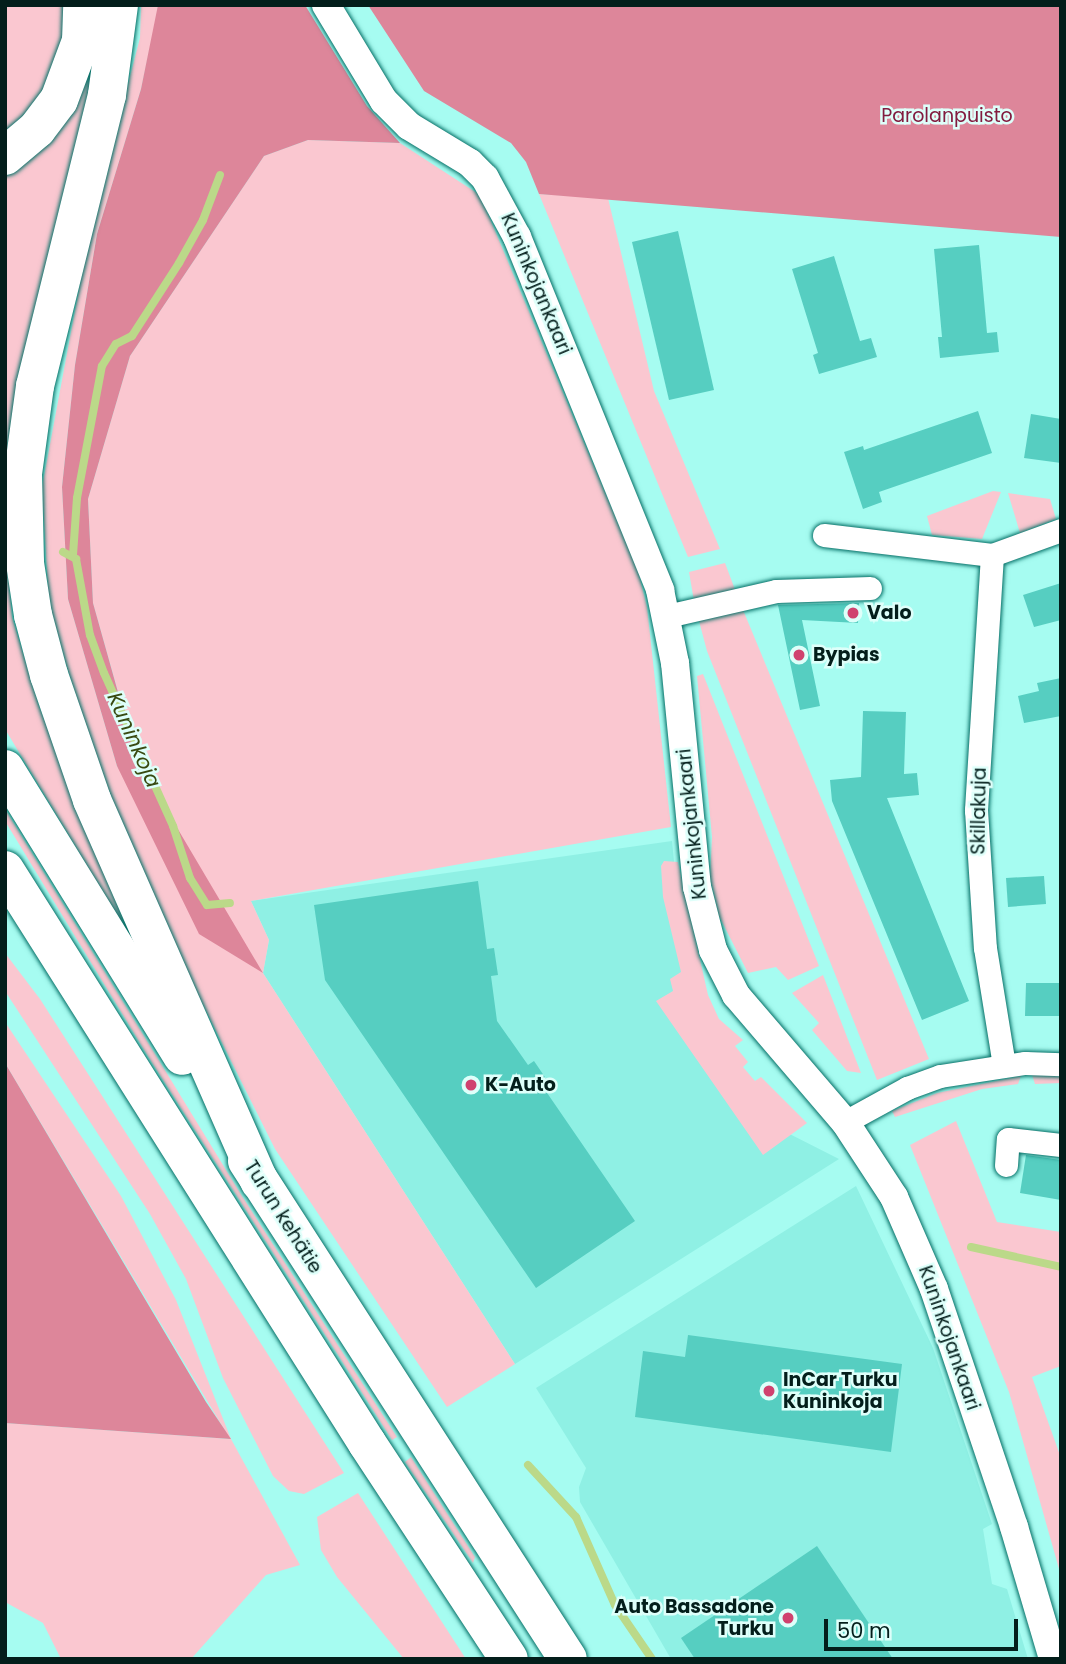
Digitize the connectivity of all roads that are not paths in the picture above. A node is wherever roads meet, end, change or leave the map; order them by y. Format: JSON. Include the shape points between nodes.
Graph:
{"nodes":[{"id":1,"x":82,"y":5,"type":"edge"},
{"id":2,"x":118,"y":5,"type":"edge"},
{"id":3,"x":326,"y":5,"type":"edge"},
{"id":4,"x":5,"y":156,"type":"edge"},
{"id":5,"x":1061,"y":530,"type":"edge"},
{"id":6,"x":824,"y":535,"type":"dead end"},
{"id":7,"x":992,"y":555,"type":"junction"},
{"id":8,"x":870,"y":588,"type":"dead end"},
{"id":9,"x":667,"y":616,"type":"junction"},
{"id":10,"x":5,"y":769,"type":"edge"},
{"id":11,"x":5,"y":870,"type":"edge"},
{"id":12,"x":5,"y":915,"type":"edge"},
{"id":13,"x":93,"y":1012,"type":"junction"},
{"id":14,"x":1061,"y":1064,"type":"edge"},
{"id":15,"x":1004,"y":1065,"type":"junction"},
{"id":16,"x":845,"y":1122,"type":"junction"},
{"id":17,"x":1061,"y":1145,"type":"edge"},
{"id":18,"x":1006,"y":1165,"type":"dead end"},
{"id":19,"x":260,"y":1182,"type":"junction"},
{"id":20,"x":509,"y":1659,"type":"edge"},
{"id":21,"x":568,"y":1659,"type":"edge"},
{"id":22,"x":1053,"y":1659,"type":"edge"}],
"edges":[{"from":1,"to":4,"type":"highway","via":[[81,41],[59,100],[37,129]]},
{"from":2,"to":19,"type":"highway","via":[[107,95],[35,386],[23,474],[25,563],[48,675],[92,800]]},
{"from":3,"to":9,"type":"street","name":"Kuninkojankaari","via":[[396,115],[470,163],[498,196],[650,557]]},
{"from":5,"to":7,"type":"street"},
{"from":6,"to":7,"type":"street"},
{"from":7,"to":15,"type":"street","name":"Skillakuja","via":[[976,810],[985,948]]},
{"from":8,"to":9,"type":"street","via":[[776,591]]},
{"from":9,"to":16,"type":"street","name":"Kuninkojankaari","via":[[696,875],[713,950],[736,995]]},
{"from":10,"to":19,"type":"highway","name":"Turun kehätie"},
{"from":11,"to":13,"type":"highway"},
{"from":12,"to":13,"type":"highway"},
{"from":13,"to":20,"type":"highway"},
{"from":14,"to":15,"type":"street"},
{"from":15,"to":16,"type":"street","via":[[940,1076],[907,1088]]},
{"from":16,"to":22,"type":"street","name":"Kuninkojankaari","via":[[894,1196],[934,1289]]},
{"from":17,"to":18,"type":"street","via":[[1008,1139]]},
{"from":19,"to":21,"type":"highway","name":"Turun kehätie"}]}
